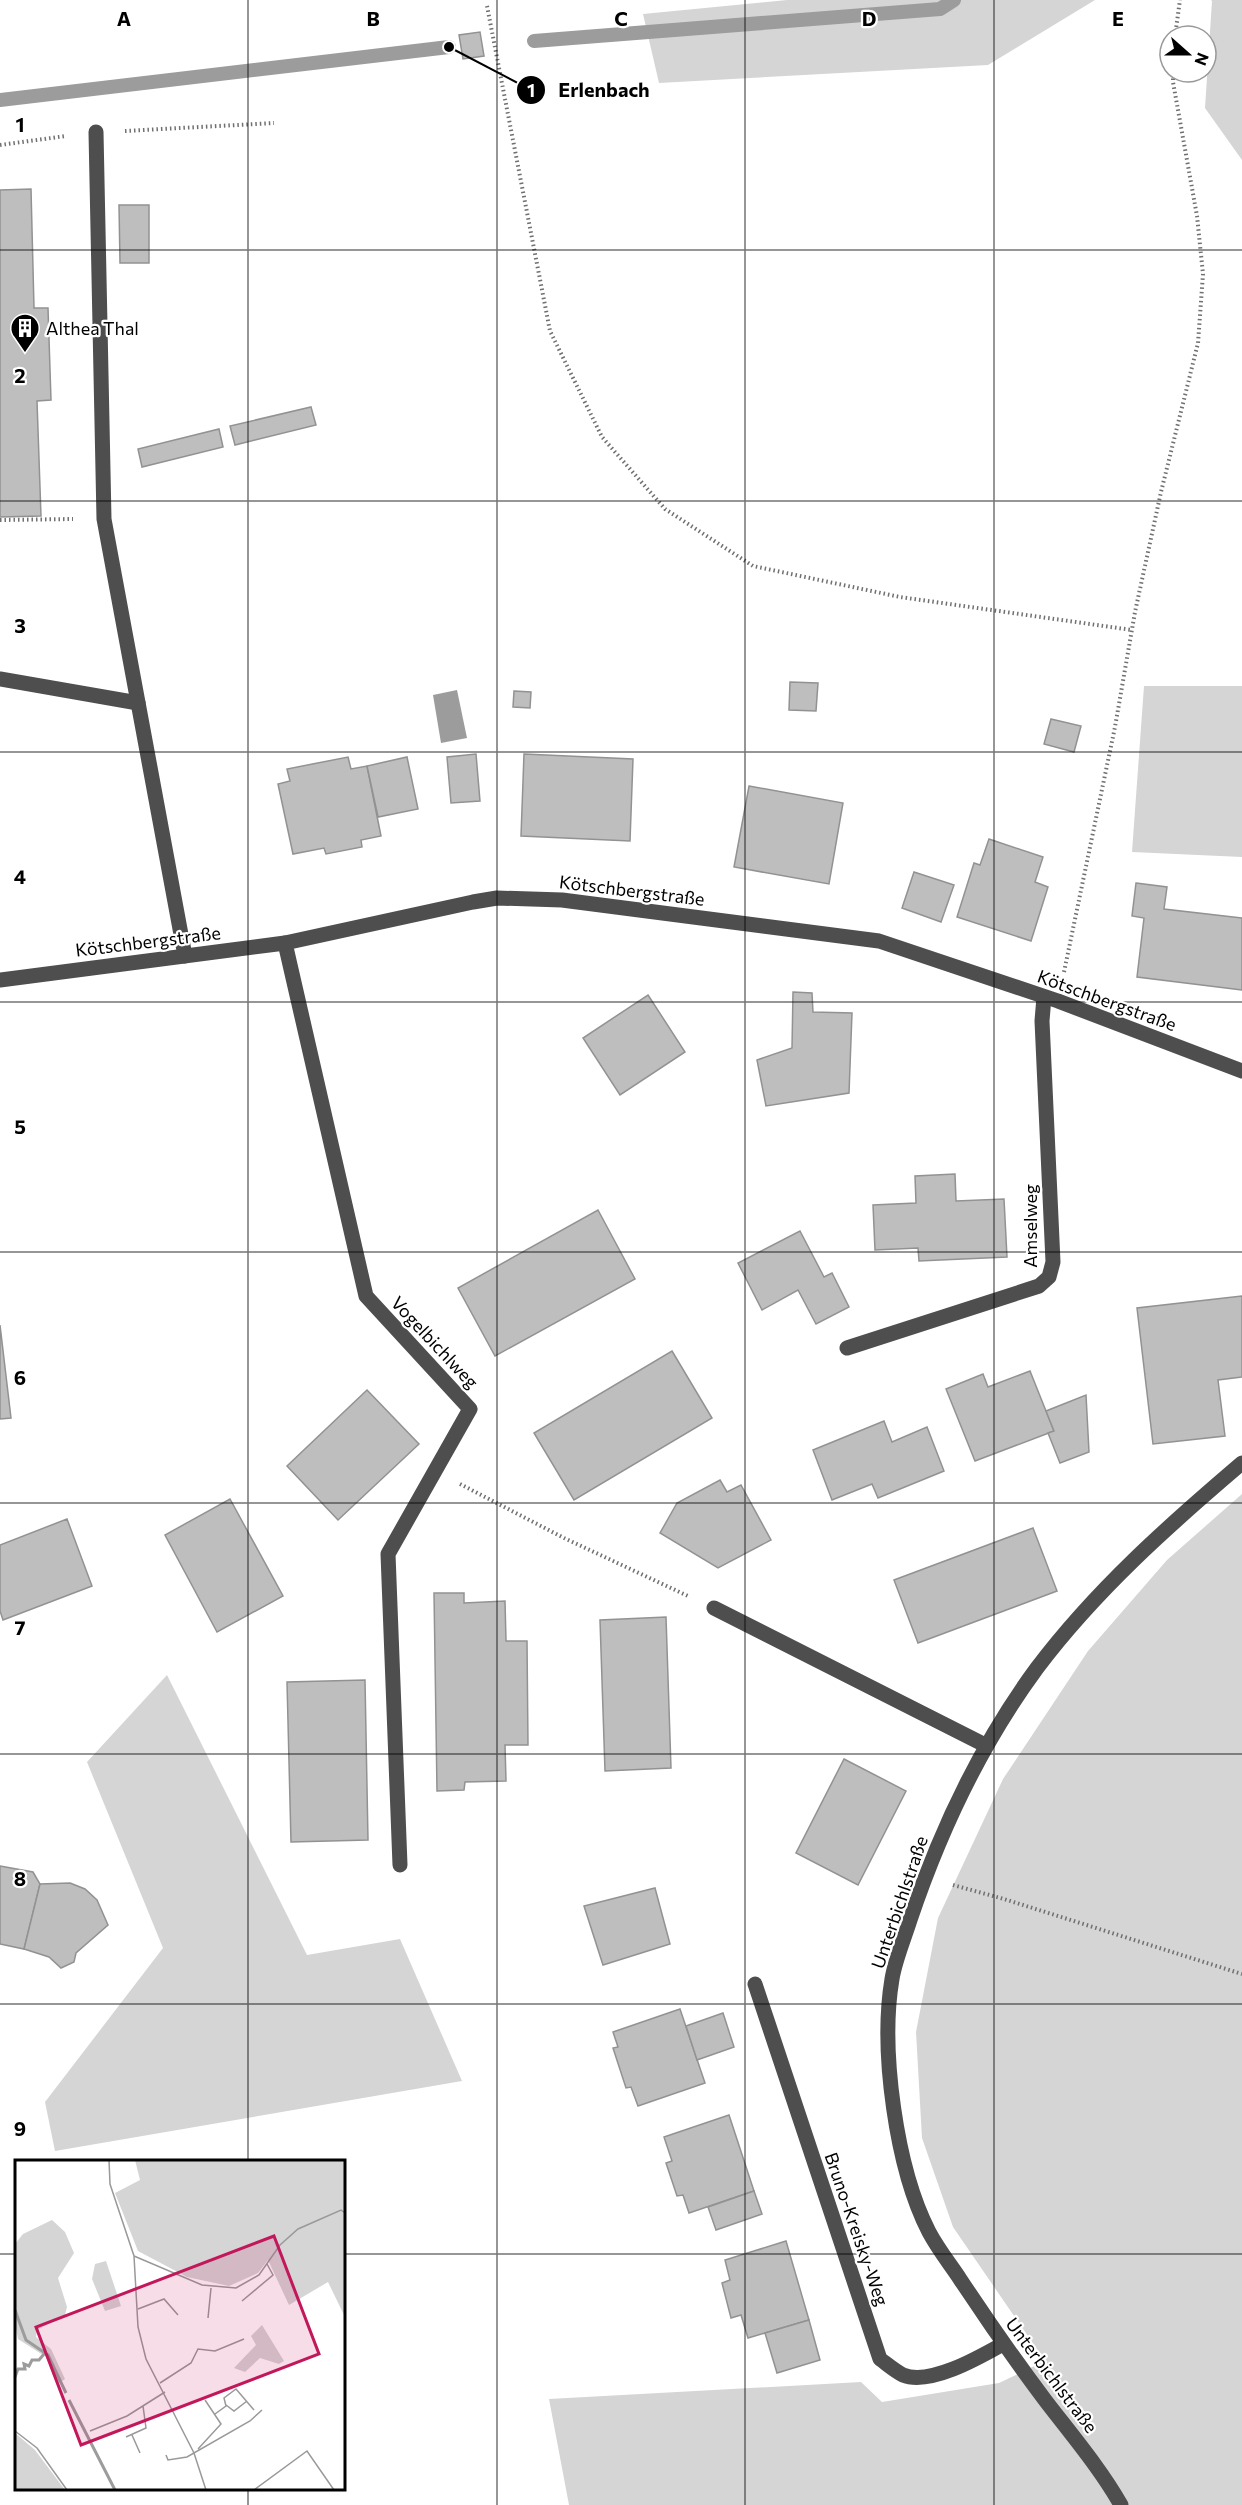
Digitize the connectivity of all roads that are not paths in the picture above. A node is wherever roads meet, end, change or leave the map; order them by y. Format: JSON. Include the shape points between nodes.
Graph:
{"nodes":[{"id":1,"x":96,"y":132,"type":"road end"},
{"id":2,"x":0,"y":679,"type":"edge"},
{"id":3,"x":138,"y":703,"type":"junction"},
{"id":4,"x":285,"y":943,"type":"junction"},
{"id":5,"x":185,"y":956,"type":"junction"},
{"id":6,"x":0,"y":980,"type":"edge"},
{"id":7,"x":1051,"y":999,"type":"junction"},
{"id":8,"x":1242,"y":1071,"type":"edge"},
{"id":9,"x":847,"y":1348,"type":"dead end"},
{"id":10,"x":1242,"y":1463,"type":"edge"},
{"id":11,"x":714,"y":1608,"type":"road end"},
{"id":12,"x":985,"y":1745,"type":"junction"},
{"id":13,"x":400,"y":1864,"type":"dead end"},
{"id":14,"x":755,"y":1984,"type":"dead end"},
{"id":15,"x":1003,"y":2344,"type":"junction"},
{"id":16,"x":1121,"y":2505,"type":"edge"}],
"edges":[{"from":1,"to":3,"type":"street","via":[[104,519]]},
{"from":2,"to":3,"type":"street"},
{"from":3,"to":5,"type":"street"},
{"from":4,"to":5,"type":"street","name":"Kötschbergstraße"},
{"from":4,"to":7,"type":"street","name":"Kötschbergstraße","via":[[497,898],[562,900],[879,941]]},
{"from":4,"to":13,"type":"street","name":"Vogelbichlweg","via":[[366,1296],[470,1409],[388,1554]]},
{"from":5,"to":6,"type":"street","name":"Kötschbergstraße"},
{"from":7,"to":8,"type":"street","name":"Kötschbergstraße"},
{"from":7,"to":9,"type":"street","name":"Amselweg","via":[[1042,1021],[1053,1262],[1049,1277],[1039,1286]]},
{"from":10,"to":12,"type":"street","name":"Unterbichlstraße","via":[[1151,1542],[1089,1606],[1037,1668]]},
{"from":11,"to":12,"type":"street"},
{"from":12,"to":15,"type":"street","name":"Unterbichlstraße","via":[[925,1877],[892,1977],[887,2041],[895,2117],[907,2174],[929,2232]]},
{"from":14,"to":15,"type":"street","name":"Bruno-Kreisky-Weg","via":[[880,2359],[905,2376],[927,2376],[965,2366]]},
{"from":15,"to":16,"type":"street","name":"Unterbichlstraße"}]}
